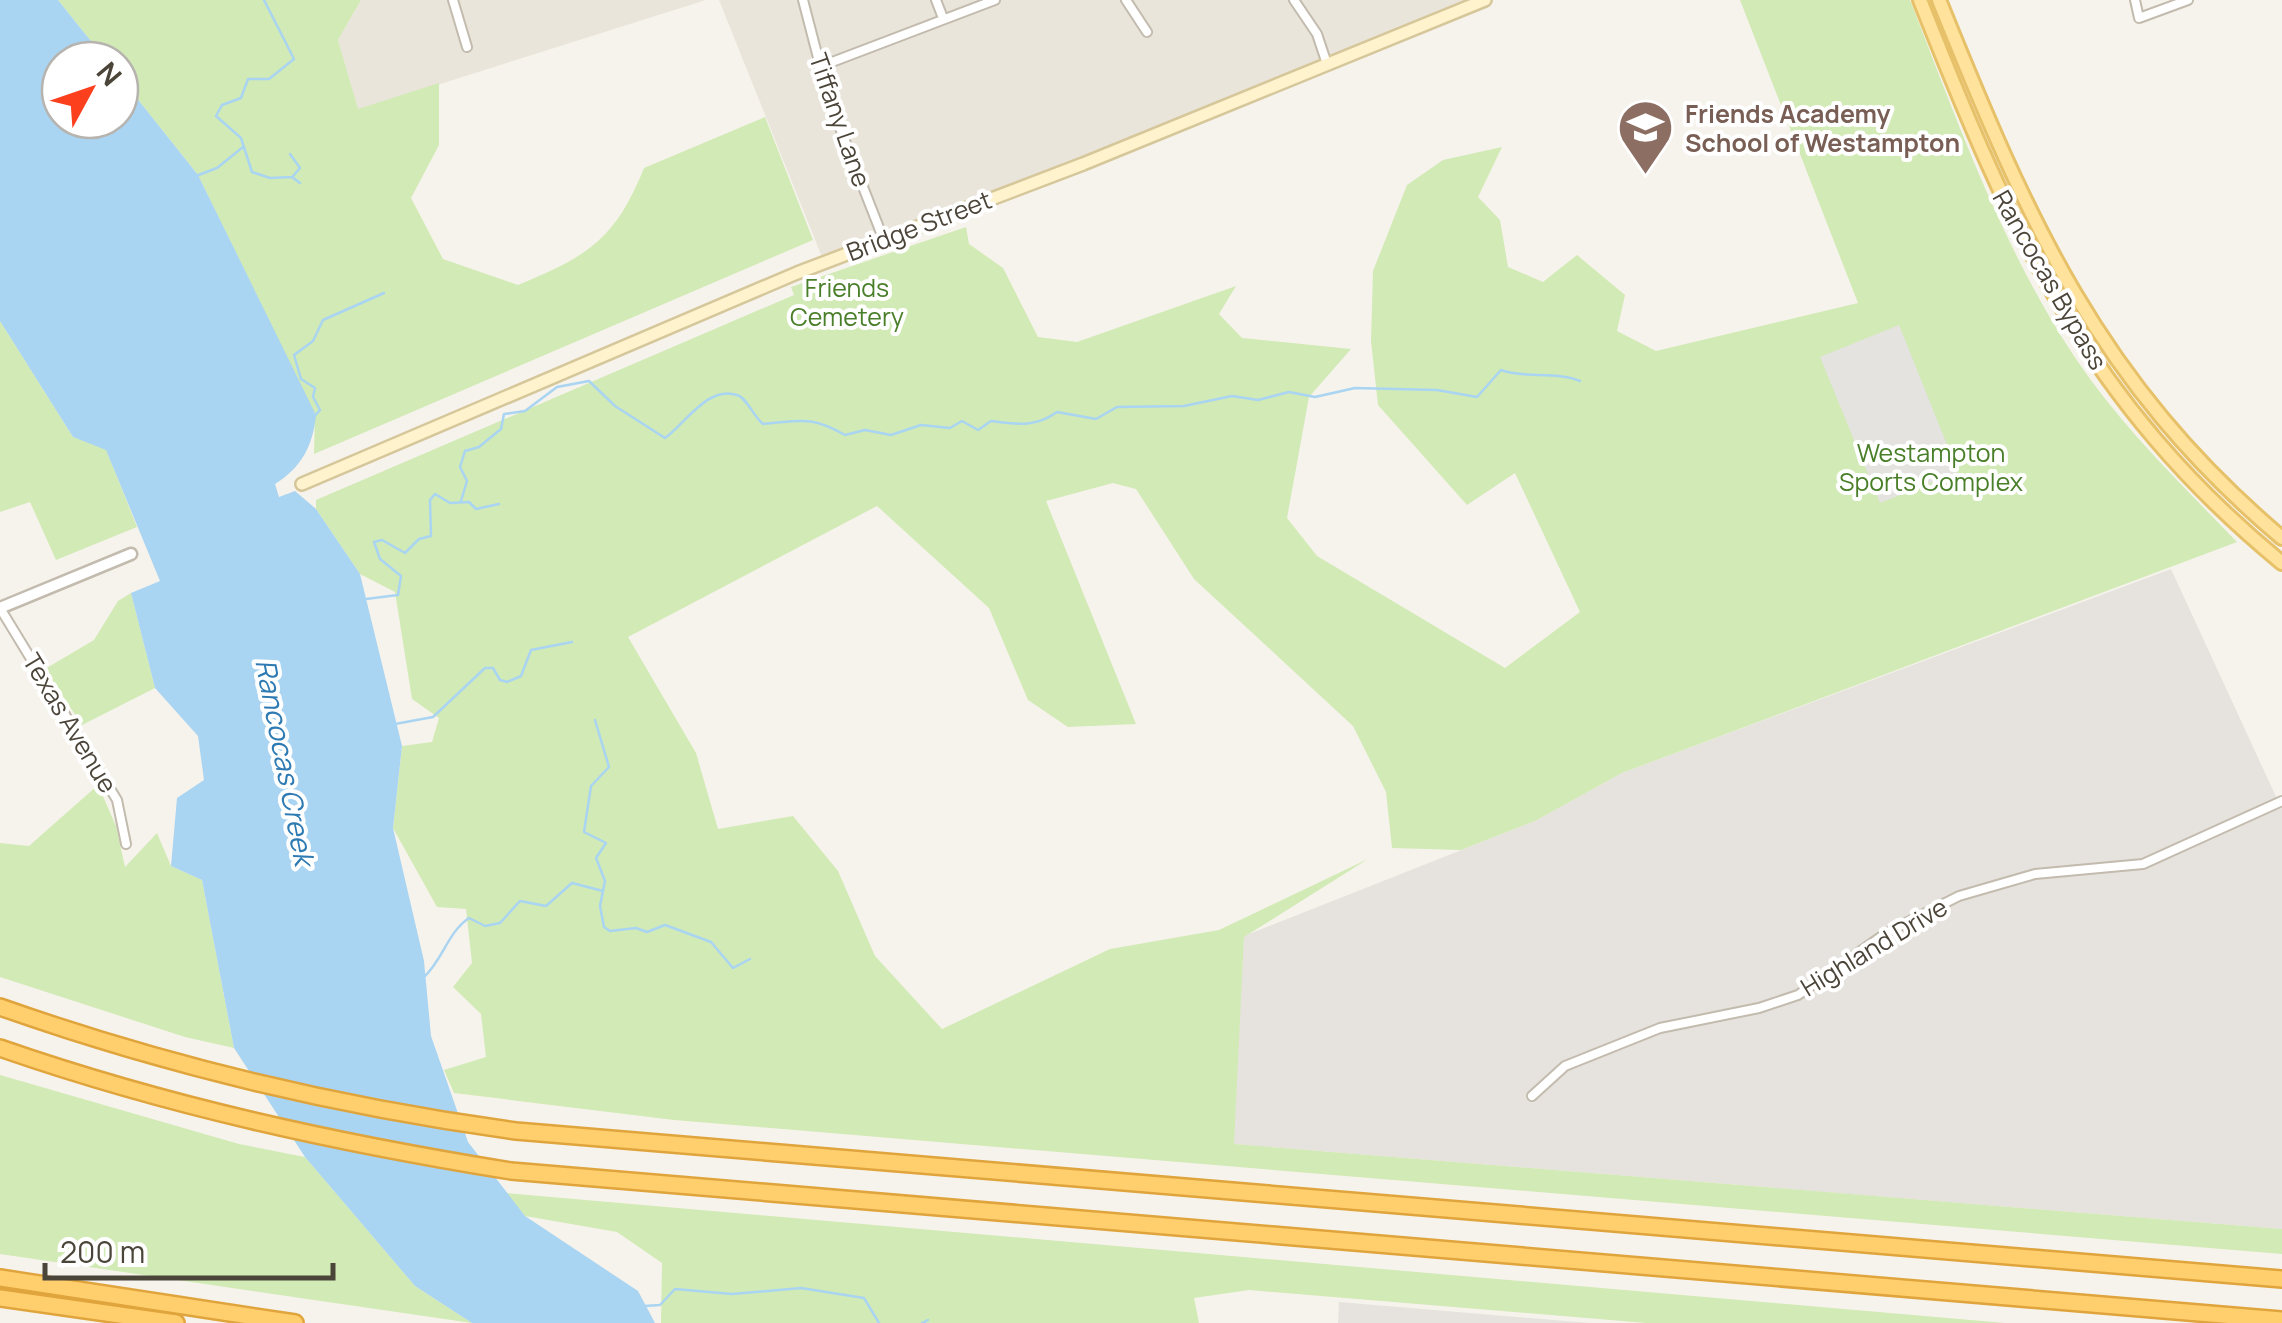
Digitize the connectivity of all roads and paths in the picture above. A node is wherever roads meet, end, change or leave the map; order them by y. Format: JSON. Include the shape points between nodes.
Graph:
{"nodes":[{"id":1,"x":454,"y":0,"type":"edge"},
{"id":2,"x":803,"y":0,"type":"edge"},
{"id":3,"x":936,"y":0,"type":"edge"},
{"id":4,"x":994,"y":0,"type":"edge"},
{"id":5,"x":1126,"y":0,"type":"edge"},
{"id":6,"x":1294,"y":0,"type":"edge"},
{"id":7,"x":1484,"y":0,"type":"edge"},
{"id":8,"x":1920,"y":0,"type":"edge"},
{"id":9,"x":1939,"y":0,"type":"edge"},
{"id":10,"x":2135,"y":0,"type":"edge"},
{"id":11,"x":2188,"y":0,"type":"edge"},
{"id":12,"x":943,"y":18,"type":"junction"},
{"id":13,"x":1147,"y":32,"type":"dead end"},
{"id":14,"x":467,"y":48,"type":"dead end"},
{"id":15,"x":1328,"y":64,"type":"junction"},
{"id":16,"x":819,"y":67,"type":"junction"},
{"id":17,"x":883,"y":238,"type":"junction"},
{"id":18,"x":302,"y":484,"type":"dead end"},
{"id":19,"x":2282,"y":538,"type":"edge"},
{"id":20,"x":130,"y":554,"type":"dead end"},
{"id":21,"x":2282,"y":562,"type":"edge"},
{"id":22,"x":0,"y":608,"type":"edge"},
{"id":23,"x":2282,"y":800,"type":"edge"},
{"id":24,"x":126,"y":844,"type":"dead end"},
{"id":25,"x":0,"y":1007,"type":"edge"},
{"id":26,"x":0,"y":1048,"type":"edge"},
{"id":27,"x":1532,"y":1096,"type":"dead end"},
{"id":28,"x":0,"y":1278,"type":"edge"},
{"id":29,"x":2282,"y":1279,"type":"edge"},
{"id":30,"x":0,"y":1298,"type":"edge"},
{"id":31,"x":2282,"y":1320,"type":"edge"},
{"id":32,"x":176,"y":1323,"type":"edge"},
{"id":33,"x":294,"y":1323,"type":"edge"}],
"edges":[{"from":1,"to":14,"type":"street"},
{"from":2,"to":16,"type":"street","name":"Tiffany Lane"},
{"from":3,"to":12,"type":"street"},
{"from":4,"to":12,"type":"street"},
{"from":5,"to":13,"type":"street"},
{"from":6,"to":15,"type":"street","via":[[1318,34]]},
{"from":7,"to":15,"type":"main road","name":"Bridge Street"},
{"from":8,"to":21,"type":"main road","name":"Rancocas Bypass","via":[[2001,198],[2083,348],[2139,424]]},
{"from":9,"to":19,"type":"main road","name":"Rancocas Bypass","via":[[2018,193],[2080,308],[2176,435]]},
{"from":10,"to":11,"type":"street","via":[[2139,18]]},
{"from":12,"to":16,"type":"street"},
{"from":15,"to":17,"type":"main road","name":"Bridge Street"},
{"from":16,"to":17,"type":"street","name":"Tiffany Lane"},
{"from":17,"to":18,"type":"main road","name":"Bridge Street"},
{"from":20,"to":22,"type":"street"},
{"from":22,"to":24,"type":"street","name":"Texas Avenue","via":[[117,800]]},
{"from":23,"to":27,"type":"street","name":"Highland Drive","via":[[2143,864],[2035,874],[1960,896],[1888,932],[1798,995],[1660,1028],[1565,1066]]},
{"from":25,"to":29,"type":"highway","via":[[241,1079],[516,1131]]},
{"from":26,"to":31,"type":"highway","via":[[277,1128],[511,1171]]},
{"from":28,"to":33,"type":"highway"},
{"from":30,"to":32,"type":"highway"}]}
